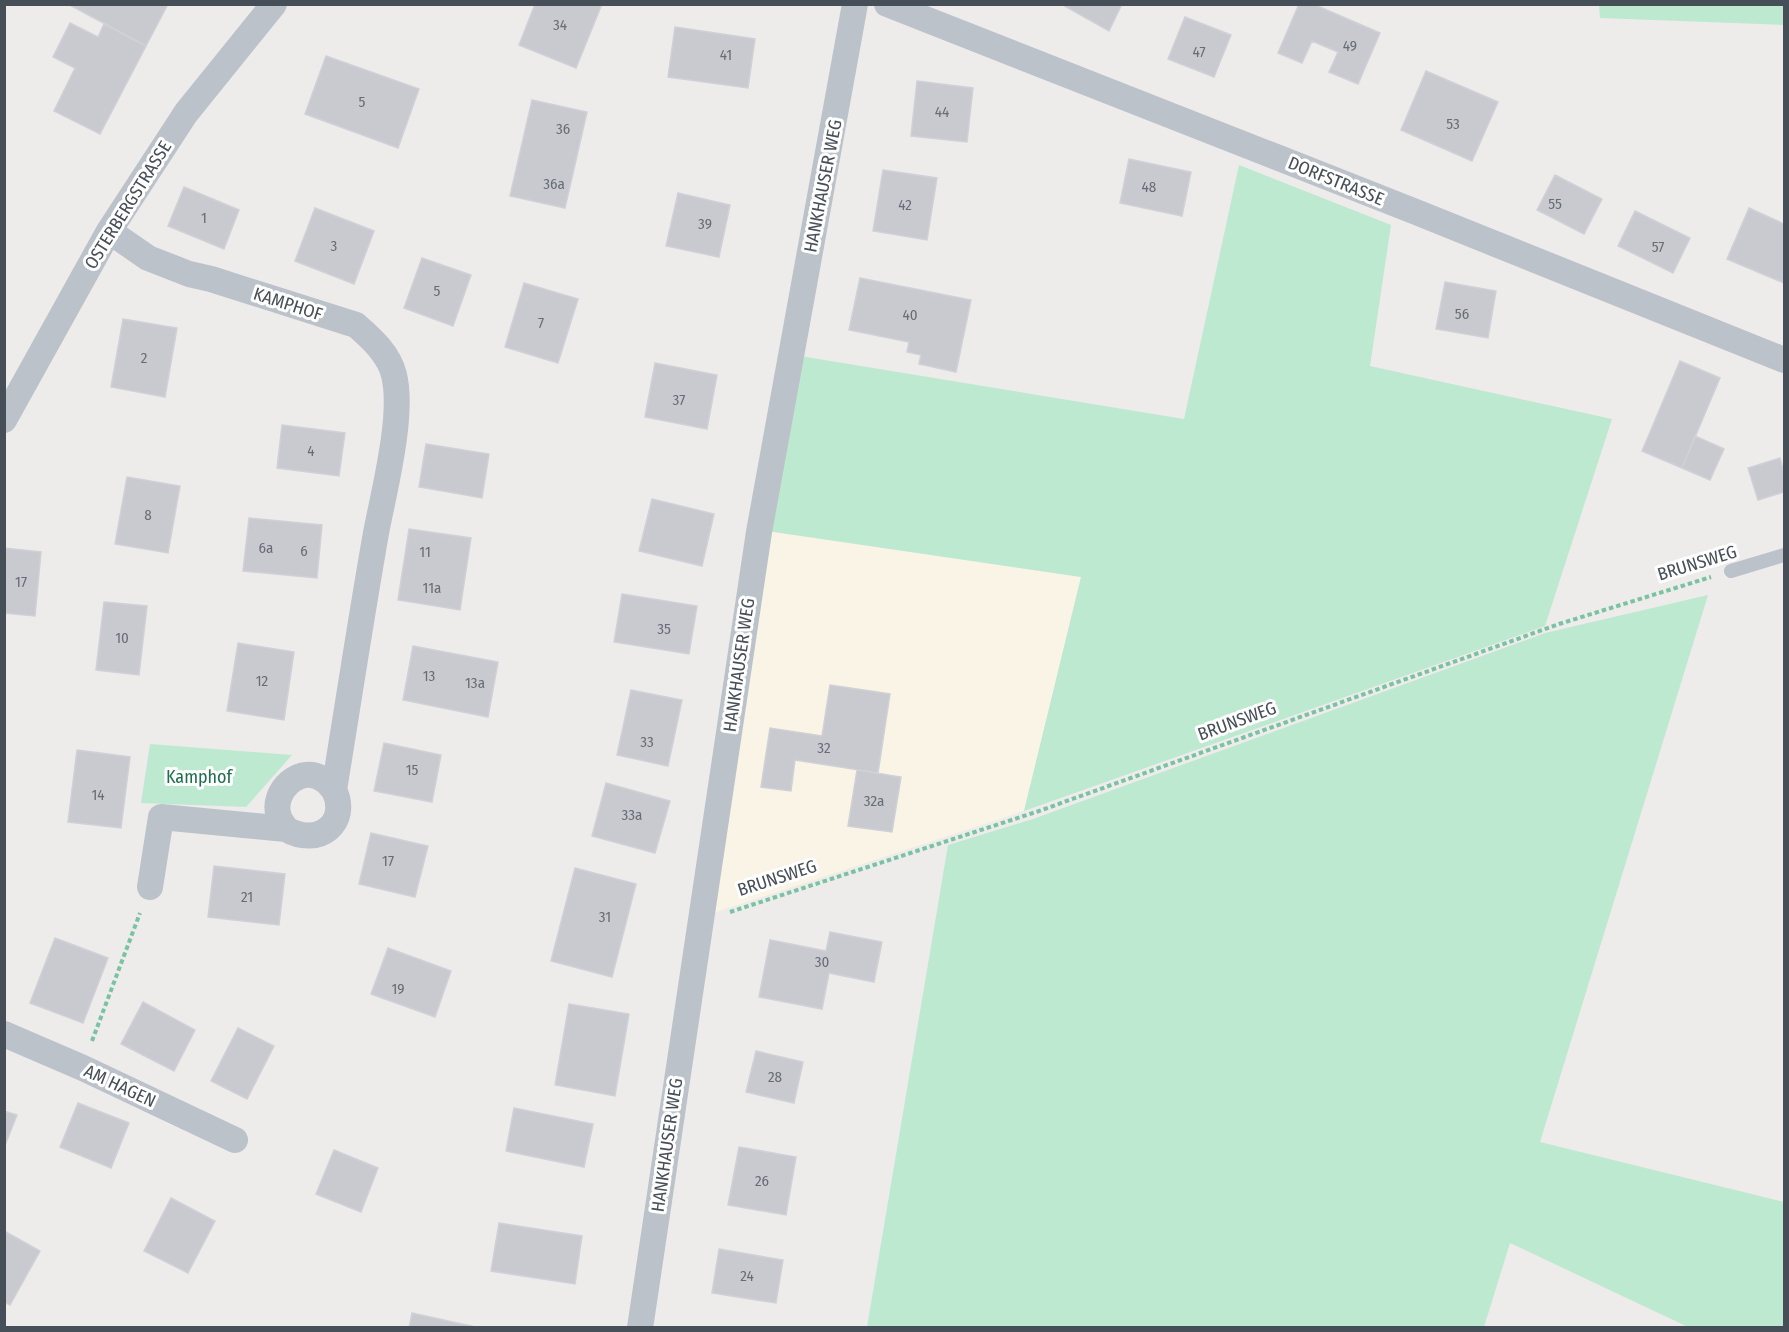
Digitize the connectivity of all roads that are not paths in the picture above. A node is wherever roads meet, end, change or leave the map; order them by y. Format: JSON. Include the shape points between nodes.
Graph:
{"nodes":[{"id":1,"x":274,"y":4,"type":"edge"},
{"id":2,"x":855,"y":4,"type":"edge"},
{"id":3,"x":887,"y":4,"type":"edge"},
{"id":4,"x":109,"y":231,"type":"junction"},
{"id":5,"x":1785,"y":360,"type":"edge"},
{"id":6,"x":4,"y":420,"type":"edge"},
{"id":7,"x":1785,"y":555,"type":"edge"},
{"id":8,"x":1731,"y":571,"type":"road end"},
{"id":9,"x":334,"y":790,"type":"junction"},
{"id":10,"x":286,"y":829,"type":"junction"},
{"id":11,"x":150,"y":887,"type":"road end"},
{"id":12,"x":4,"y":1034,"type":"edge"},
{"id":13,"x":235,"y":1140,"type":"dead end"},
{"id":14,"x":640,"y":1328,"type":"edge"}],
"edges":[{"from":1,"to":4,"type":"street","name":"OSTERBERGSTRASSE","via":[[186,113]]},
{"from":2,"to":14,"type":"street","name":"HANKHAUSER WEG","via":[[759,532]]},
{"from":3,"to":5,"type":"street","name":"DORFSTRASSE"},
{"from":4,"to":6,"type":"street","name":"OSTERBERGSTRASSE"},
{"from":4,"to":9,"type":"street","name":"KAMPHOF","via":[[148,258],[189,274],[356,325],[384,353],[394,373],[395,428]]},
{"from":7,"to":8,"type":"lane","name":"BRUNSWEG"},
{"from":9,"to":10,"type":"street","name":"KAMPHOF","via":[[340,802],[336,820],[323,833],[310,837]]},
{"from":9,"to":10,"type":"street","via":[[324,779],[310,775],[295,777],[284,786],[277,804]]},
{"from":10,"to":11,"type":"street","name":"KAMPHOF","via":[[160,817]]},
{"from":12,"to":13,"type":"street","name":"AM HAGEN"}]}
